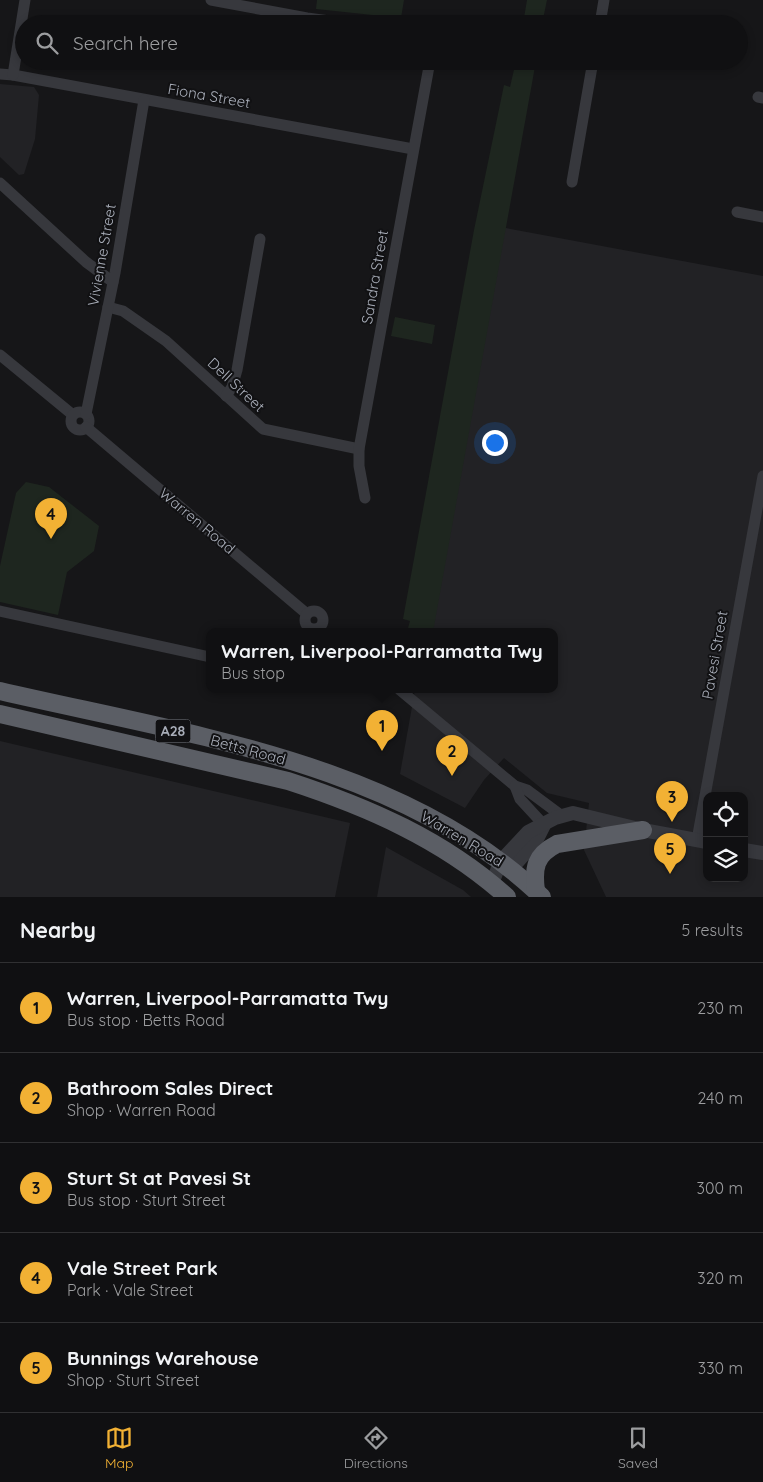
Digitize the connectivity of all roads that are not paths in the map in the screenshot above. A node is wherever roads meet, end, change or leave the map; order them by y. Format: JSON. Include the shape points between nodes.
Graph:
{"nodes":[{"id":1,"x":25,"y":0,"type":"edge"},
{"id":2,"x":211,"y":0,"type":"edge"},
{"id":3,"x":604,"y":0,"type":"edge"},
{"id":4,"x":23,"y":15,"type":"edge"},
{"id":5,"x":291,"y":15,"type":"edge"},
{"id":6,"x":602,"y":15,"type":"edge"},
{"id":7,"x":15,"y":62,"type":"edge"},
{"id":8,"x":428,"y":70,"type":"edge"},
{"id":9,"x":591,"y":70,"type":"edge"},
{"id":10,"x":0,"y":74,"type":"edge"},
{"id":11,"x":13,"y":75,"type":"junction"},
{"id":12,"x":144,"y":100,"type":"junction"},
{"id":13,"x":413,"y":150,"type":"junction"},
{"id":14,"x":572,"y":182,"type":"dead end"},
{"id":15,"x":0,"y":183,"type":"edge"},
{"id":16,"x":737,"y":212,"type":"dead end"},
{"id":17,"x":763,"y":217,"type":"edge"},
{"id":18,"x":260,"y":240,"type":"dead end"},
{"id":19,"x":113,"y":282,"type":"junction"},
{"id":20,"x":108,"y":307,"type":"junction"},
{"id":21,"x":0,"y":356,"type":"edge"},
{"id":22,"x":226,"y":396,"type":"junction"},
{"id":23,"x":86,"y":414,"type":"junction"},
{"id":24,"x":73,"y":415,"type":"junction"},
{"id":25,"x":86,"y":427,"type":"junction"},
{"id":26,"x":360,"y":449,"type":"junction"},
{"id":27,"x":763,"y":476,"type":"edge"},
{"id":28,"x":365,"y":498,"type":"dead end"},
{"id":29,"x":0,"y":611,"type":"edge"},
{"id":30,"x":316,"y":628,"type":"edge"},
{"id":31,"x":206,"y":656,"type":"edge"},
{"id":32,"x":0,"y":691,"type":"edge"},
{"id":33,"x":404,"y":693,"type":"edge"},
{"id":34,"x":0,"y":714,"type":"edge"},
{"id":35,"x":515,"y":786,"type":"junction"},
{"id":36,"x":403,"y":804,"type":"joint"},
{"id":37,"x":562,"y":816,"type":"junction"},
{"id":38,"x":399,"y":823,"type":"joint"},
{"id":39,"x":544,"y":825,"type":"junction"},
{"id":40,"x":643,"y":830,"type":"junction"},
{"id":41,"x":702,"y":841,"type":"edge"},
{"id":42,"x":748,"y":851,"type":"edge"},
{"id":43,"x":763,"y":853,"type":"edge"},
{"id":44,"x":506,"y":865,"type":"junction"},
{"id":45,"x":492,"y":883,"type":"junction"},
{"id":46,"x":539,"y":894,"type":"edge"},
{"id":47,"x":507,"y":897,"type":"edge"}],
"edges":[{"from":1,"to":4,"type":"street"},
{"from":2,"to":5,"type":"street"},
{"from":3,"to":6,"type":"street"},
{"from":7,"to":11,"type":"street"},
{"from":8,"to":13,"type":"street","name":"Sandra Street"},
{"from":9,"to":14,"type":"street"},
{"from":10,"to":11,"type":"street","name":"Fiona Street"},
{"from":11,"to":12,"type":"street","name":"Fiona Street"},
{"from":12,"to":13,"type":"street","name":"Fiona Street"},
{"from":12,"to":19,"type":"street","name":"Vivienne Street"},
{"from":13,"to":26,"type":"street","name":"Sandra Street"},
{"from":15,"to":19,"type":"street","via":[[86,262]]},
{"from":16,"to":17,"type":"street"},
{"from":18,"to":22,"type":"street","via":[[237,370]]},
{"from":19,"to":20,"type":"street","name":"Vivienne Street"},
{"from":20,"to":22,"type":"street","name":"Dell Street","via":[[123,311],[166,341]]},
{"from":20,"to":23,"type":"street","name":"Vivienne Street"},
{"from":21,"to":24,"type":"street"},
{"from":22,"to":26,"type":"street","name":"Dell Street","via":[[269,432]]},
{"from":23,"to":24,"type":"street","via":[[79,411]]},
{"from":23,"to":25,"type":"street","via":[[89,422]]},
{"from":24,"to":25,"type":"street","via":[[70,421],[74,428]]},
{"from":25,"to":30,"type":"street","name":"Warren Road","via":[[308,614],[320,613],[323,621]]},
{"from":26,"to":28,"type":"street","name":"Sandra Street","via":[[359,466]]},
{"from":27,"to":41,"type":"street","name":"Pavesi Street"},
{"from":29,"to":31,"type":"street"},
{"from":32,"to":36,"type":"highway","name":"Betts Road","number":"A28","via":[[242,747],[343,779]]},
{"from":33,"to":35,"type":"street"},
{"from":34,"to":38,"type":"highway","name":"Betts Road","number":"A28","via":[[288,781],[340,798]]},
{"from":35,"to":37,"type":"street","via":[[527,790]]},
{"from":35,"to":39,"type":"street","via":[[520,799]]},
{"from":36,"to":44,"type":"highway","name":"Warren Road","number":"A28","via":[[453,830]]},
{"from":37,"to":39,"type":"street"},
{"from":37,"to":40,"type":"street","via":[[577,813]]},
{"from":38,"to":45,"type":"highway","name":"Warren Road","number":"A28"},
{"from":39,"to":44,"type":"street","via":[[528,832]]},
{"from":40,"to":41,"type":"street"},
{"from":40,"to":46,"type":"highway","via":[[549,848],[535,867]]},
{"from":42,"to":43,"type":"street"},
{"from":44,"to":45,"type":"street"},
{"from":44,"to":46,"type":"highway","name":"Warren Road","number":"A28"},
{"from":45,"to":47,"type":"highway","name":"Warren Road","number":"A28"}]}
